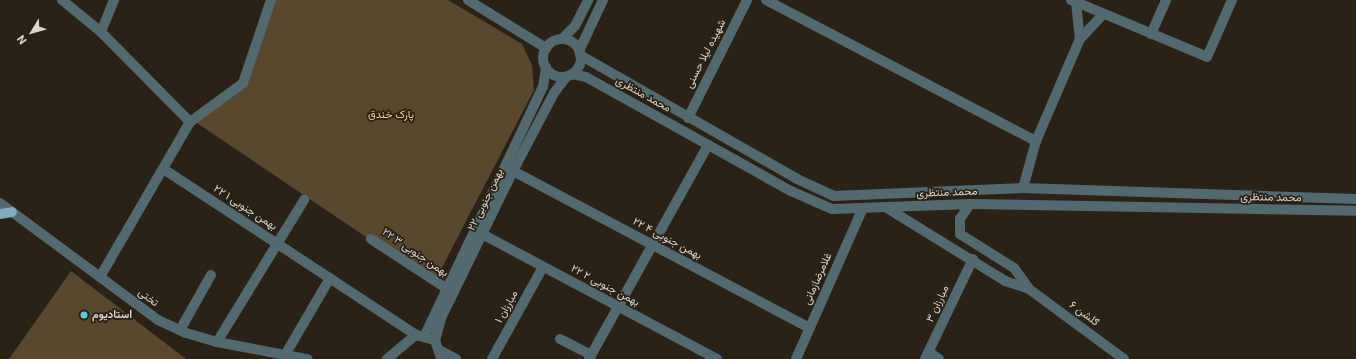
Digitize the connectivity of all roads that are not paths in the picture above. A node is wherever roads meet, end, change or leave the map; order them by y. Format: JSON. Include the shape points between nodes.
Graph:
{"nodes":[{"id":1,"x":62,"y":0,"type":"edge"},
{"id":2,"x":114,"y":0,"type":"edge"},
{"id":3,"x":271,"y":0,"type":"edge"},
{"id":4,"x":468,"y":0,"type":"edge"},
{"id":5,"x":588,"y":0,"type":"edge"},
{"id":6,"x":603,"y":0,"type":"edge"},
{"id":7,"x":747,"y":0,"type":"edge"},
{"id":8,"x":766,"y":0,"type":"edge"},
{"id":9,"x":1166,"y":0,"type":"edge"},
{"id":10,"x":1232,"y":0,"type":"edge"},
{"id":11,"x":1074,"y":1,"type":"edge"},
{"id":12,"x":484,"y":4,"type":"edge"},
{"id":13,"x":1091,"y":4,"type":"edge"},
{"id":14,"x":1103,"y":14,"type":"junction"},
{"id":15,"x":101,"y":32,"type":"junction"},
{"id":16,"x":1152,"y":34,"type":"junction"},
{"id":17,"x":562,"y":39,"type":"junction"},
{"id":18,"x":1080,"y":39,"type":"junction"},
{"id":19,"x":546,"y":48,"type":"junction"},
{"id":20,"x":580,"y":53,"type":"junction"},
{"id":21,"x":546,"y":67,"type":"junction"},
{"id":22,"x":569,"y":74,"type":"junction"},
{"id":23,"x":688,"y":118,"type":"junction"},
{"id":24,"x":190,"y":122,"type":"junction"},
{"id":25,"x":1036,"y":141,"type":"junction"},
{"id":26,"x":708,"y":145,"type":"junction"},
{"id":27,"x":165,"y":170,"type":"junction"},
{"id":28,"x":513,"y":171,"type":"junction"},
{"id":29,"x":1023,"y":188,"type":"junction"},
{"id":30,"x":1112,"y":191,"type":"junction"},
{"id":31,"x":1356,"y":199,"type":"edge"},
{"id":32,"x":304,"y":200,"type":"dead end"},
{"id":33,"x":0,"y":203,"type":"edge"},
{"id":34,"x":970,"y":204,"type":"junction"},
{"id":35,"x":887,"y":207,"type":"junction"},
{"id":36,"x":1114,"y":207,"type":"junction"},
{"id":37,"x":863,"y":208,"type":"junction"},
{"id":38,"x":1356,"y":211,"type":"edge"},
{"id":39,"x":12,"y":212,"type":"junction"},
{"id":40,"x":0,"y":214,"type":"edge"},
{"id":41,"x":482,"y":234,"type":"junction"},
{"id":42,"x":371,"y":238,"type":"dead end"},
{"id":43,"x":276,"y":243,"type":"junction"},
{"id":44,"x":652,"y":245,"type":"junction"},
{"id":45,"x":973,"y":259,"type":"junction"},
{"id":46,"x":543,"y":267,"type":"junction"},
{"id":47,"x":211,"y":275,"type":"dead end"},
{"id":48,"x":100,"y":277,"type":"junction"},
{"id":49,"x":330,"y":278,"type":"junction"},
{"id":50,"x":446,"y":288,"type":"junction"},
{"id":51,"x":1029,"y":289,"type":"junction"},
{"id":52,"x":618,"y":306,"type":"junction"},
{"id":53,"x":809,"y":328,"type":"junction"},
{"id":54,"x":180,"y":330,"type":"junction"},
{"id":55,"x":421,"y":335,"type":"junction"},
{"id":56,"x":560,"y":339,"type":"dead end"},
{"id":57,"x":435,"y":340,"type":"junction"},
{"id":58,"x":217,"y":342,"type":"junction"},
{"id":59,"x":285,"y":355,"type":"junction"},
{"id":60,"x":441,"y":355,"type":"edge"},
{"id":61,"x":927,"y":356,"type":"edge"},
{"id":62,"x":590,"y":357,"type":"edge"},
{"id":63,"x":307,"y":359,"type":"edge"},
{"id":64,"x":387,"y":359,"type":"edge"},
{"id":65,"x":456,"y":359,"type":"edge"},
{"id":66,"x":492,"y":359,"type":"edge"},
{"id":67,"x":717,"y":359,"type":"edge"},
{"id":68,"x":796,"y":359,"type":"edge"},
{"id":69,"x":940,"y":359,"type":"edge"},
{"id":70,"x":1124,"y":359,"type":"edge"}],
"edges":[{"from":1,"to":15,"type":"street"},
{"from":2,"to":15,"type":"street"},
{"from":3,"to":24,"type":"street","via":[[242,83]]},
{"from":4,"to":12,"type":"street"},
{"from":5,"to":17,"type":"street","via":[[575,26]]},
{"from":6,"to":20,"type":"street"},
{"from":7,"to":23,"type":"street","name":"شهیده لیلا حسنی"},
{"from":8,"to":25,"type":"street"},
{"from":9,"to":16,"type":"street"},
{"from":10,"to":16,"type":"street","via":[[1207,57]]},
{"from":11,"to":13,"type":"street"},
{"from":11,"to":18,"type":"street"},
{"from":12,"to":19,"type":"street"},
{"from":13,"to":14,"type":"street"},
{"from":14,"to":16,"type":"street"},
{"from":14,"to":18,"type":"street"},
{"from":15,"to":24,"type":"street"},
{"from":17,"to":19,"type":"street"},
{"from":17,"to":20,"type":"street","via":[[575,44]]},
{"from":18,"to":25,"type":"street"},
{"from":19,"to":21,"type":"street"},
{"from":20,"to":22,"type":"street","via":[[578,67]]},
{"from":20,"to":23,"type":"street","name":"محمد منتظری"},
{"from":21,"to":22,"type":"street","via":[[553,74]]},
{"from":21,"to":50,"type":"street","name":"۲۲ بهمن جنوبی","via":[[543,87]]},
{"from":22,"to":26,"type":"street","name":"محمد منتظری","via":[[586,77]]},
{"from":22,"to":28,"type":"street","name":"۲۲ بهمن جنوبی","via":[[554,93]]},
{"from":23,"to":29,"type":"street","name":"محمد منتظری","via":[[797,179],[834,196]]},
{"from":24,"to":27,"type":"street"},
{"from":25,"to":29,"type":"street"},
{"from":26,"to":37,"type":"street","name":"محمد منتظری","via":[[818,204],[832,209]]},
{"from":26,"to":44,"type":"street"},
{"from":27,"to":43,"type":"street","name":"۲۲ بهمن جنوبی ۱"},
{"from":27,"to":48,"type":"street"},
{"from":28,"to":41,"type":"street","name":"۲۲ بهمن جنوبی"},
{"from":28,"to":44,"type":"street","name":"۲۲ بهمن جنوبی ۴"},
{"from":29,"to":30,"type":"street","name":"محمد منتظری"},
{"from":30,"to":31,"type":"street","name":"محمد منتظری"},
{"from":30,"to":36,"type":"street"},
{"from":32,"to":43,"type":"street"},
{"from":33,"to":39,"type":"street","name":"تختی"},
{"from":34,"to":35,"type":"street","name":"محمد منتظری"},
{"from":34,"to":36,"type":"street","name":"محمد منتظری"},
{"from":34,"to":51,"type":"street","via":[[960,219],[960,234],[1014,268]]},
{"from":35,"to":37,"type":"street","name":"محمد منتظری"},
{"from":35,"to":45,"type":"street"},
{"from":36,"to":38,"type":"street","name":"محمد منتظری"},
{"from":37,"to":53,"type":"street","name":"غلامرضازمانی"},
{"from":39,"to":40,"type":"main road"},
{"from":39,"to":48,"type":"street","name":"تختی"},
{"from":41,"to":46,"type":"street","name":"۲۲ بهمن جنوبی ۲"},
{"from":41,"to":57,"type":"street","name":"۲۲ بهمن جنوبی","via":[[442,316]]},
{"from":42,"to":50,"type":"street","name":"۲۲ بهمن جنوبی ۳"},
{"from":43,"to":49,"type":"street","name":"۲۲ بهمن جنوبی ۱"},
{"from":43,"to":58,"type":"street"},
{"from":44,"to":52,"type":"street"},
{"from":44,"to":53,"type":"street","name":"۲۲ بهمن جنوبی ۴"},
{"from":45,"to":51,"type":"street","via":[[1005,281]]},
{"from":45,"to":61,"type":"street","name":"مبارزان ۳"},
{"from":46,"to":52,"type":"street","name":"۲۲ بهمن جنوبی ۲"},
{"from":46,"to":66,"type":"street","name":"مبارزان ۱"},
{"from":47,"to":54,"type":"street"},
{"from":48,"to":54,"type":"street","name":"تختی","via":[[158,320]]},
{"from":49,"to":55,"type":"street","name":"۲۲ بهمن جنوبی ۱"},
{"from":49,"to":59,"type":"street"},
{"from":50,"to":55,"type":"street","name":"۲۲ بهمن جنوبی"},
{"from":51,"to":70,"type":"street","name":"ګلشن ۶"},
{"from":52,"to":62,"type":"street"},
{"from":52,"to":67,"type":"street","name":"۲۲ بهمن جنوبی ۲"},
{"from":53,"to":68,"type":"street","name":"غلامرضازمانی"},
{"from":54,"to":58,"type":"street","name":"تختی"},
{"from":55,"to":57,"type":"street","name":"۲۲ بهمن جنوبی ۱"},
{"from":55,"to":64,"type":"street"},
{"from":56,"to":62,"type":"street"},
{"from":57,"to":60,"type":"street"},
{"from":58,"to":59,"type":"street","name":"تختی"},
{"from":59,"to":63,"type":"street","name":"تختی"},
{"from":60,"to":65,"type":"street"},
{"from":61,"to":69,"type":"street"}]}
